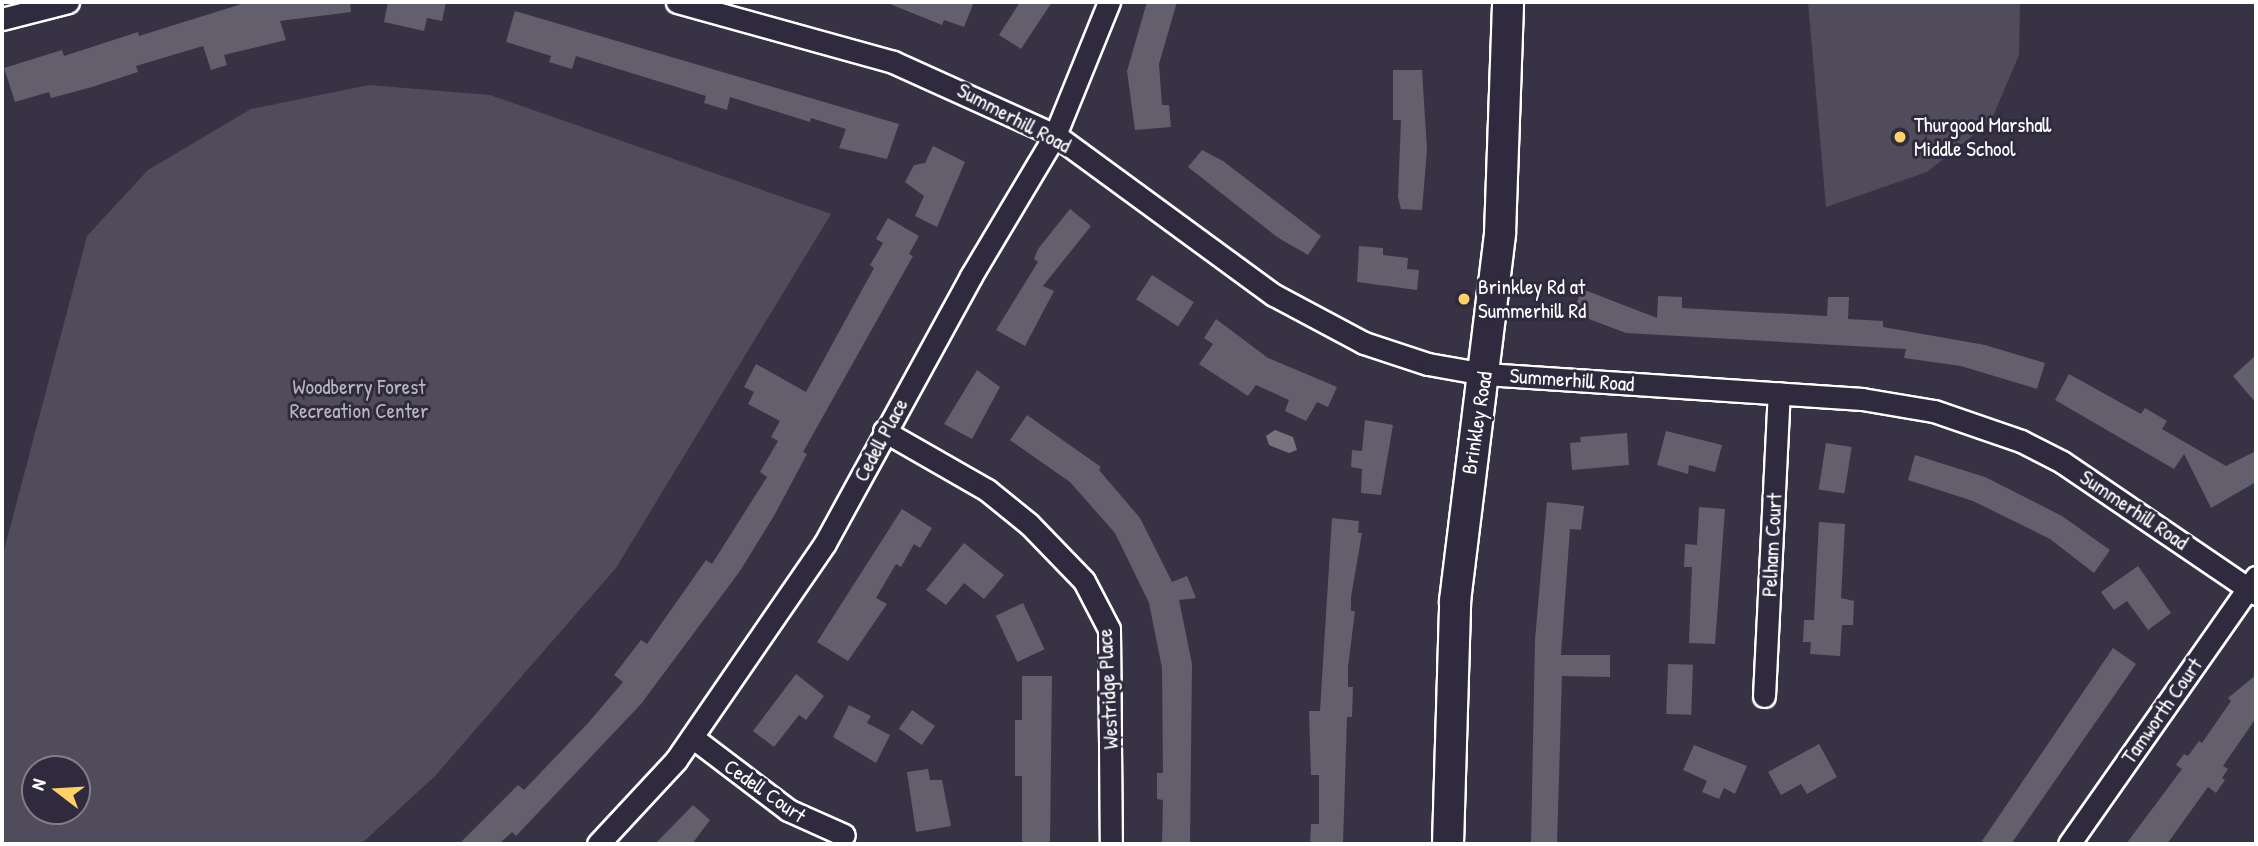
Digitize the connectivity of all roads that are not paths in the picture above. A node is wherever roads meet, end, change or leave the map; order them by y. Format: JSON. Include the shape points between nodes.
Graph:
{"nodes":[{"id":1,"x":68,"y":2,"type":"edge"},
{"id":2,"x":677,"y":2,"type":"edge"},
{"id":3,"x":1109,"y":2,"type":"edge"},
{"id":4,"x":1508,"y":2,"type":"edge"},
{"id":5,"x":2,"y":19,"type":"edge"},
{"id":6,"x":1055,"y":135,"type":"junction"},
{"id":7,"x":1485,"y":374,"type":"junction"},
{"id":8,"x":1780,"y":393,"type":"junction"},
{"id":9,"x":884,"y":431,"type":"junction"},
{"id":10,"x":2254,"y":586,"type":"edge"},
{"id":11,"x":1764,"y":696,"type":"dead end"},
{"id":12,"x":692,"y":737,"type":"junction"},
{"id":13,"x":844,"y":835,"type":"dead end"},
{"id":14,"x":598,"y":844,"type":"edge"},
{"id":15,"x":1111,"y":844,"type":"edge"},
{"id":16,"x":1448,"y":844,"type":"edge"},
{"id":17,"x":2068,"y":844,"type":"edge"}],
"edges":[{"from":1,"to":5,"type":"street"},
{"from":2,"to":6,"type":"street","name":"Summerhill Road","via":[[893,62]]},
{"from":3,"to":6,"type":"street","name":"Cedell Place"},
{"from":4,"to":7,"type":"main road","name":"Brinkley Road","via":[[1503,201]]},
{"from":6,"to":7,"type":"street","name":"Summerhill Road","via":[[1312,318],[1387,351]]},
{"from":6,"to":9,"type":"street","name":"Cedell Place"},
{"from":7,"to":8,"type":"street","name":"Summerhill Road"},
{"from":7,"to":16,"type":"main road","name":"Brinkley Road","via":[[1455,601]]},
{"from":8,"to":10,"type":"street","name":"Summerhill Road","via":[[1863,399],[1934,411],[2021,441],[2093,480]]},
{"from":8,"to":11,"type":"street","name":"Pelham Court"},
{"from":9,"to":12,"type":"street","name":"Cedell Place","via":[[794,594]]},
{"from":9,"to":15,"type":"street","name":"Westridge Place","via":[[987,491],[1029,524],[1084,581],[1109,629]]},
{"from":10,"to":17,"type":"street","name":"Tamworth Court"},
{"from":12,"to":13,"type":"street","name":"Cedell Court","via":[[789,810]]},
{"from":12,"to":14,"type":"street","name":"Cedell Place"}]}
